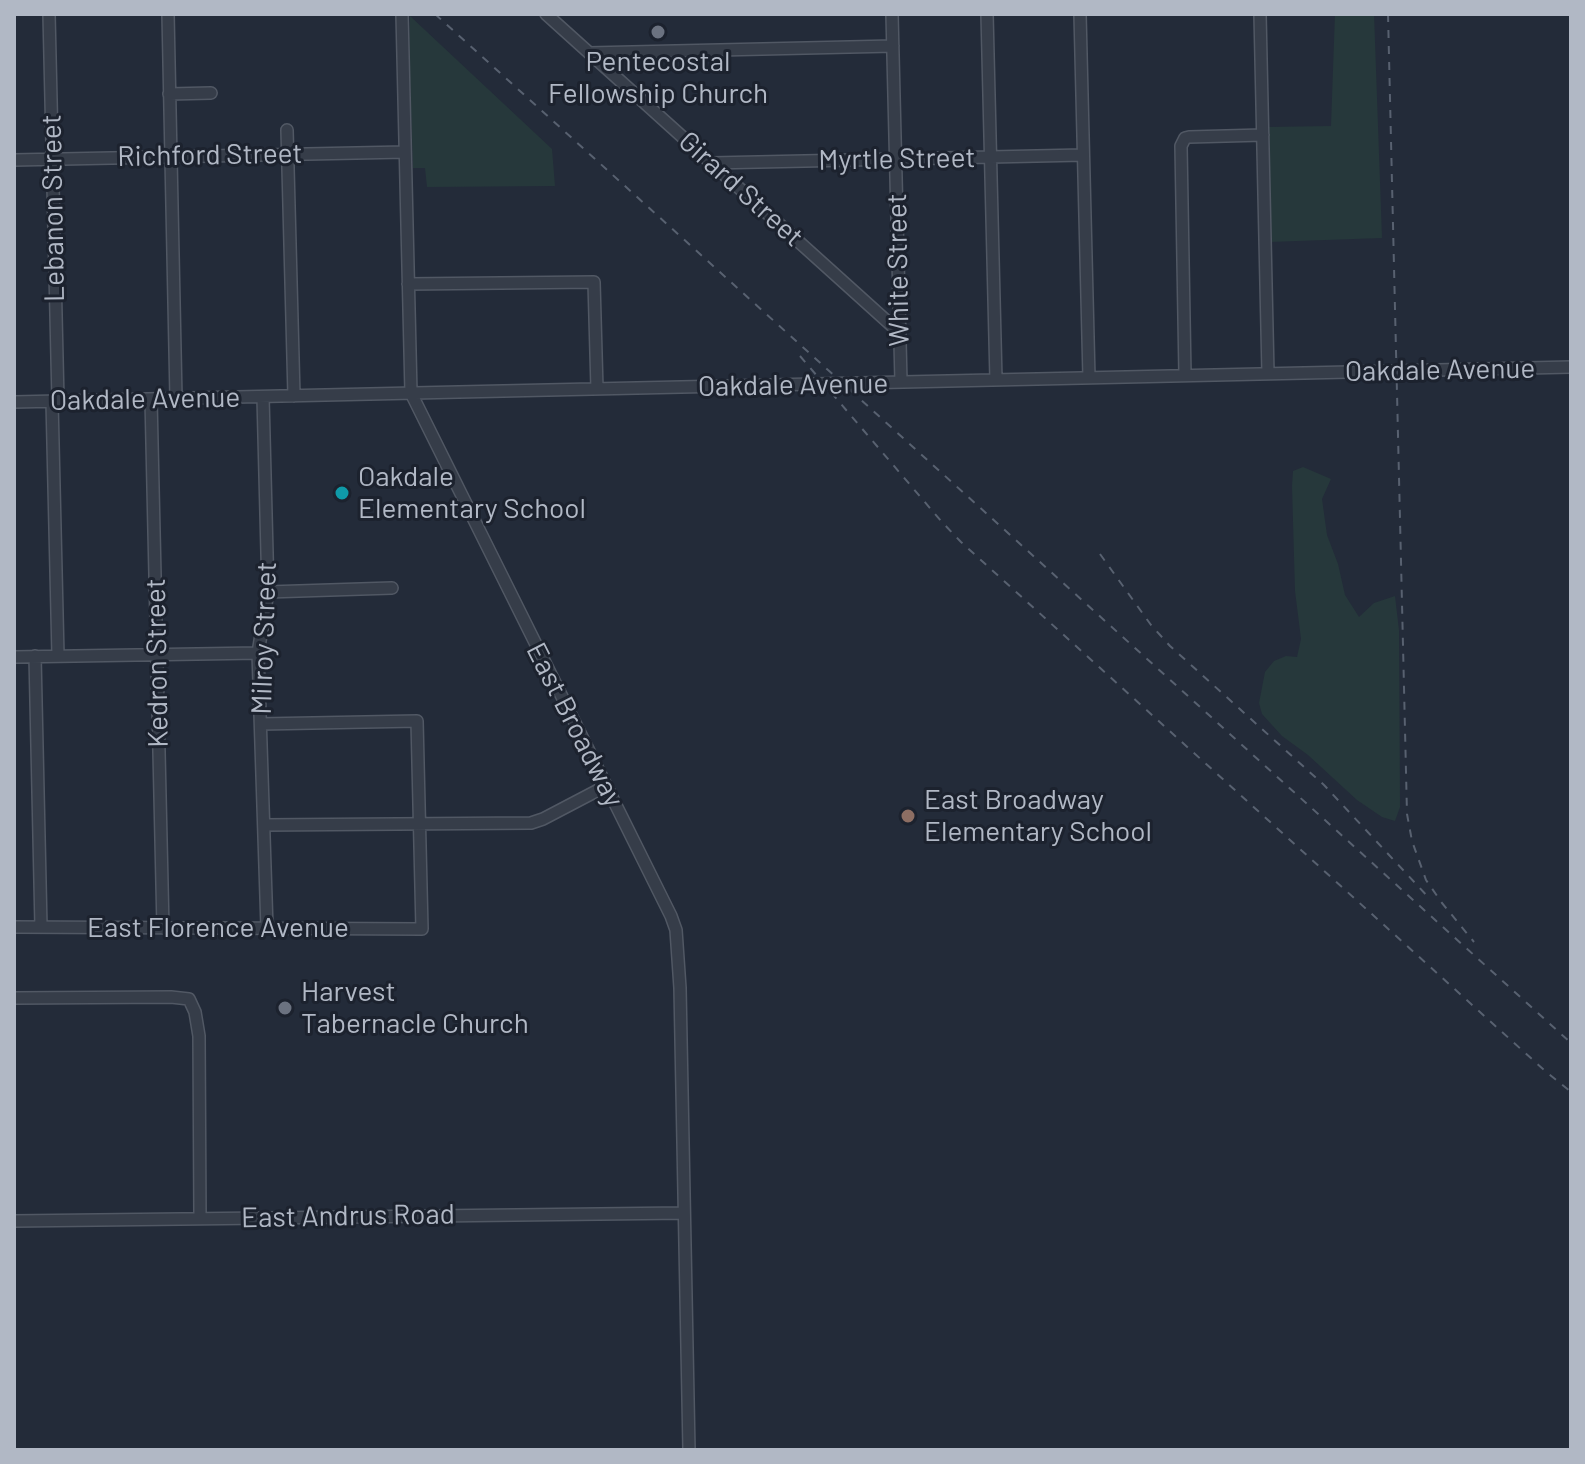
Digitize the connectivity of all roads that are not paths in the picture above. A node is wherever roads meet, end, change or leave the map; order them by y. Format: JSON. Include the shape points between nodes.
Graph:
{"nodes":[{"id":1,"x":49,"y":14,"type":"edge"},
{"id":2,"x":168,"y":14,"type":"edge"},
{"id":3,"x":402,"y":14,"type":"edge"},
{"id":4,"x":546,"y":14,"type":"edge"},
{"id":5,"x":892,"y":14,"type":"edge"},
{"id":6,"x":987,"y":14,"type":"edge"},
{"id":7,"x":1080,"y":14,"type":"edge"},
{"id":8,"x":1260,"y":14,"type":"edge"},
{"id":9,"x":893,"y":46,"type":"junction"},
{"id":10,"x":589,"y":53,"type":"junction"},
{"id":11,"x":211,"y":93,"type":"dead end"},
{"id":12,"x":169,"y":94,"type":"junction"},
{"id":13,"x":287,"y":130,"type":"dead end"},
{"id":14,"x":1263,"y":135,"type":"junction"},
{"id":15,"x":405,"y":152,"type":"junction"},
{"id":16,"x":288,"y":154,"type":"junction"},
{"id":17,"x":1083,"y":155,"type":"junction"},
{"id":18,"x":170,"y":156,"type":"junction"},
{"id":19,"x":990,"y":157,"type":"junction"},
{"id":20,"x":52,"y":159,"type":"junction"},
{"id":21,"x":896,"y":159,"type":"junction"},
{"id":22,"x":14,"y":160,"type":"edge"},
{"id":23,"x":712,"y":163,"type":"junction"},
{"id":24,"x":408,"y":284,"type":"junction"},
{"id":25,"x":900,"y":333,"type":"junction"},
{"id":26,"x":1571,"y":367,"type":"edge"},
{"id":27,"x":1268,"y":374,"type":"junction"},
{"id":28,"x":1185,"y":375,"type":"junction"},
{"id":29,"x":1089,"y":378,"type":"junction"},
{"id":30,"x":996,"y":380,"type":"junction"},
{"id":31,"x":901,"y":382,"type":"junction"},
{"id":32,"x":597,"y":389,"type":"junction"},
{"id":33,"x":411,"y":393,"type":"junction"},
{"id":34,"x":294,"y":396,"type":"junction"},
{"id":35,"x":263,"y":397,"type":"junction"},
{"id":36,"x":176,"y":398,"type":"junction"},
{"id":37,"x":151,"y":399,"type":"junction"},
{"id":38,"x":55,"y":401,"type":"junction"},
{"id":39,"x":14,"y":402,"type":"edge"},
{"id":40,"x":392,"y":588,"type":"dead end"},
{"id":41,"x":268,"y":592,"type":"junction"},
{"id":42,"x":258,"y":653,"type":"junction"},
{"id":43,"x":157,"y":654,"type":"junction"},
{"id":44,"x":35,"y":656,"type":"junction"},
{"id":45,"x":58,"y":656,"type":"junction"},
{"id":46,"x":14,"y":657,"type":"edge"},
{"id":47,"x":261,"y":724,"type":"junction"},
{"id":48,"x":606,"y":786,"type":"junction"},
{"id":49,"x":419,"y":823,"type":"junction"},
{"id":50,"x":264,"y":825,"type":"junction"},
{"id":51,"x":14,"y":927,"type":"edge"},
{"id":52,"x":41,"y":927,"type":"junction"},
{"id":53,"x":163,"y":928,"type":"junction"},
{"id":54,"x":267,"y":928,"type":"junction"},
{"id":55,"x":14,"y":998,"type":"edge"},
{"id":56,"x":683,"y":1213,"type":"junction"},
{"id":57,"x":200,"y":1218,"type":"junction"},
{"id":58,"x":14,"y":1221,"type":"edge"},
{"id":59,"x":689,"y":1450,"type":"edge"}],
"edges":[{"from":1,"to":20,"type":"street","name":"Lebanon Street"},
{"from":2,"to":12,"type":"street"},
{"from":3,"to":15,"type":"street","name":"East Broadway"},
{"from":4,"to":10,"type":"street","name":"Girard Street"},
{"from":5,"to":9,"type":"street","name":"White Street"},
{"from":6,"to":19,"type":"street"},
{"from":7,"to":17,"type":"street"},
{"from":8,"to":14,"type":"street"},
{"from":9,"to":10,"type":"street"},
{"from":9,"to":21,"type":"street","name":"White Street"},
{"from":10,"to":23,"type":"street","name":"Girard Street"},
{"from":11,"to":12,"type":"street"},
{"from":12,"to":18,"type":"street"},
{"from":13,"to":16,"type":"street"},
{"from":14,"to":27,"type":"street"},
{"from":14,"to":28,"type":"street","via":[[1185,138]]},
{"from":15,"to":16,"type":"street","name":"Richford Street"},
{"from":15,"to":24,"type":"street","name":"East Broadway"},
{"from":16,"to":18,"type":"street","name":"Richford Street"},
{"from":16,"to":34,"type":"street"},
{"from":17,"to":19,"type":"street","name":"Myrtle Street"},
{"from":17,"to":29,"type":"street"},
{"from":18,"to":20,"type":"street","name":"Richford Street"},
{"from":18,"to":36,"type":"street"},
{"from":19,"to":21,"type":"street","name":"Myrtle Street"},
{"from":19,"to":30,"type":"street"},
{"from":20,"to":22,"type":"street","name":"Richford Street"},
{"from":20,"to":38,"type":"street","name":"Lebanon Street"},
{"from":21,"to":23,"type":"street","name":"Myrtle Street"},
{"from":21,"to":25,"type":"street","name":"White Street"},
{"from":23,"to":25,"type":"street","name":"Girard Street"},
{"from":24,"to":32,"type":"street","via":[[594,282]]},
{"from":24,"to":33,"type":"street","name":"East Broadway"},
{"from":25,"to":31,"type":"street","name":"White Street"},
{"from":26,"to":27,"type":"street","name":"Oakdale Avenue"},
{"from":27,"to":28,"type":"street","name":"Oakdale Avenue"},
{"from":28,"to":29,"type":"street","name":"Oakdale Avenue"},
{"from":29,"to":30,"type":"street","name":"Oakdale Avenue"},
{"from":30,"to":31,"type":"street","name":"Oakdale Avenue"},
{"from":31,"to":32,"type":"street","name":"Oakdale Avenue"},
{"from":32,"to":33,"type":"street","name":"Oakdale Avenue"},
{"from":33,"to":34,"type":"street","name":"Oakdale Avenue"},
{"from":33,"to":48,"type":"street","name":"East Broadway"},
{"from":34,"to":35,"type":"street","name":"Oakdale Avenue"},
{"from":35,"to":36,"type":"street","name":"Oakdale Avenue"},
{"from":35,"to":41,"type":"street","name":"Milroy Street"},
{"from":36,"to":37,"type":"street","name":"Oakdale Avenue"},
{"from":37,"to":38,"type":"street","name":"Oakdale Avenue"},
{"from":37,"to":43,"type":"street","name":"Kedron Street"},
{"from":38,"to":39,"type":"street","name":"Oakdale Avenue"},
{"from":38,"to":45,"type":"street","name":"Lebanon Street"},
{"from":40,"to":41,"type":"street"},
{"from":41,"to":42,"type":"street","name":"Milroy Street"},
{"from":42,"to":43,"type":"street"},
{"from":42,"to":47,"type":"street","name":"Milroy Street"},
{"from":43,"to":45,"type":"street"},
{"from":43,"to":53,"type":"street","name":"Kedron Street"},
{"from":44,"to":45,"type":"street"},
{"from":44,"to":46,"type":"street"},
{"from":44,"to":52,"type":"street"},
{"from":47,"to":49,"type":"street","via":[[417,721]]},
{"from":47,"to":50,"type":"street","name":"Milroy Street"},
{"from":48,"to":49,"type":"street","via":[[531,823]]},
{"from":48,"to":56,"type":"street","name":"East Broadway","via":[[676,930]]},
{"from":49,"to":50,"type":"street"},
{"from":49,"to":54,"type":"street","name":"East Florence Avenue","via":[[422,929]]},
{"from":50,"to":54,"type":"street","name":"Milroy Street"},
{"from":51,"to":52,"type":"street","name":"East Florence Avenue"},
{"from":52,"to":53,"type":"street","name":"East Florence Avenue"},
{"from":53,"to":54,"type":"street","name":"East Florence Avenue"},
{"from":55,"to":57,"type":"street","via":[[189,999],[199,1036]]},
{"from":56,"to":57,"type":"street","name":"East Andrus Road"},
{"from":56,"to":59,"type":"street","name":"East Broadway"},
{"from":57,"to":58,"type":"street","name":"East Andrus Road"}]}
